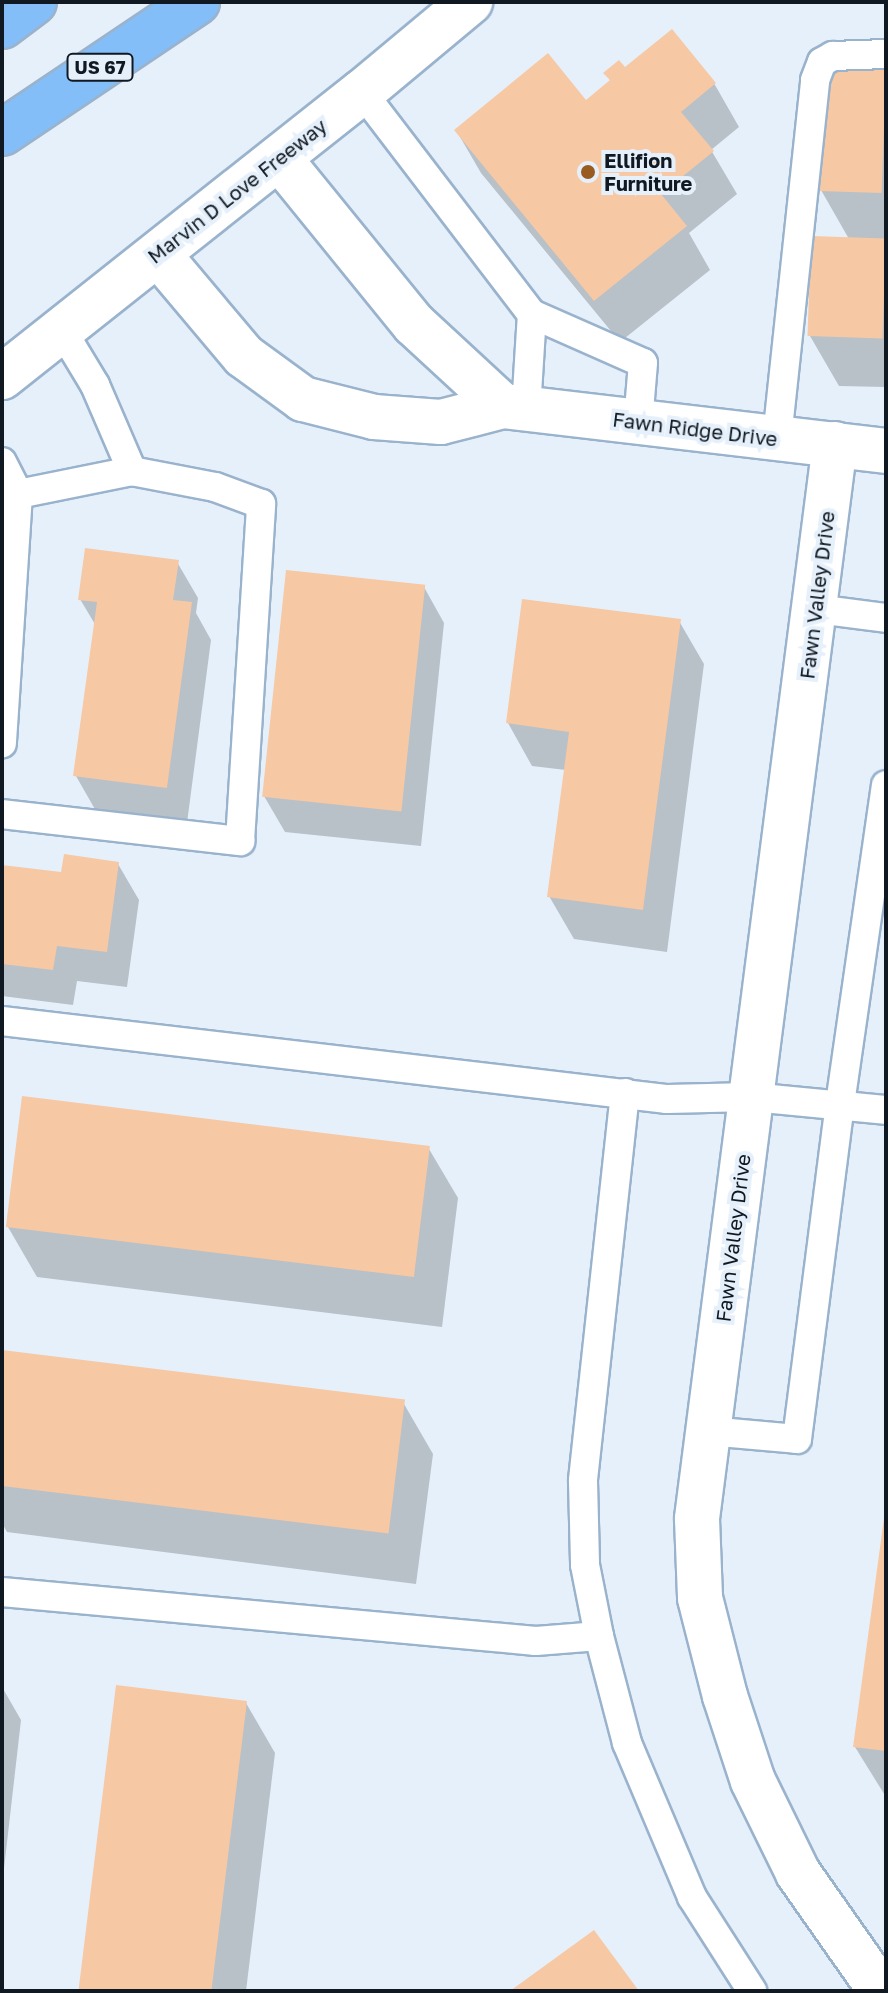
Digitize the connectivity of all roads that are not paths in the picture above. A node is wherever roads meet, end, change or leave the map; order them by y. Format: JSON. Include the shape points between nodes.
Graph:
{"nodes":[{"id":1,"x":34,"y":2,"type":"edge"},
{"id":2,"x":197,"y":2,"type":"edge"},
{"id":3,"x":470,"y":2,"type":"edge"},
{"id":4,"x":2,"y":26,"type":"edge"},
{"id":5,"x":886,"y":54,"type":"edge"},
{"id":6,"x":362,"y":92,"type":"junction"},
{"id":7,"x":2,"y":133,"type":"edge"},
{"id":8,"x":279,"y":158,"type":"junction"},
{"id":9,"x":158,"y":254,"type":"junction"},
{"id":10,"x":532,"y":314,"type":"junction"},
{"id":11,"x":63,"y":332,"type":"junction"},
{"id":12,"x":2,"y":377,"type":"edge"},
{"id":13,"x":515,"y":408,"type":"junction"},
{"id":14,"x":638,"y":422,"type":"junction"},
{"id":15,"x":777,"y":438,"type":"junction"},
{"id":16,"x":835,"y":444,"type":"junction"},
{"id":17,"x":886,"y":451,"type":"edge"},
{"id":18,"x":2,"y":462,"type":"edge"},
{"id":19,"x":132,"y":471,"type":"junction"},
{"id":20,"x":18,"y":494,"type":"junction"},
{"id":21,"x":816,"y":609,"type":"junction"},
{"id":22,"x":886,"y":618,"type":"edge"},
{"id":23,"x":2,"y":743,"type":"edge"},
{"id":24,"x":886,"y":785,"type":"edge"},
{"id":25,"x":2,"y":814,"type":"edge"},
{"id":26,"x":2,"y":1021,"type":"edge"},
{"id":27,"x":625,"y":1093,"type":"junction"},
{"id":28,"x":751,"y":1097,"type":"junction"},
{"id":29,"x":840,"y":1104,"type":"junction"},
{"id":30,"x":886,"y":1110,"type":"edge"},
{"id":31,"x":708,"y":1431,"type":"junction"},
{"id":32,"x":2,"y":1592,"type":"edge"},
{"id":33,"x":599,"y":1636,"type":"junction"},
{"id":34,"x":881,"y":1984,"type":"edge"},
{"id":35,"x":752,"y":1991,"type":"edge"}],
"edges":[{"from":1,"to":4,"type":"highway"},
{"from":2,"to":7,"type":"highway","number":"US 67"},
{"from":3,"to":6,"type":"street","name":"Marvin D Love Freeway"},
{"from":5,"to":15,"type":"lane","via":[[833,56],[822,62],[815,80]]},
{"from":6,"to":8,"type":"street","name":"Marvin D Love Freeway"},
{"from":6,"to":10,"type":"lane"},
{"from":8,"to":9,"type":"street","name":"Marvin D Love Freeway"},
{"from":8,"to":13,"type":"street","via":[[414,324]]},
{"from":9,"to":11,"type":"street","name":"Marvin D Love Freeway"},
{"from":9,"to":13,"type":"street","name":"Fawn Ridge Drive","via":[[244,356],[303,399],[374,417],[441,422]]},
{"from":10,"to":13,"type":"lane"},
{"from":10,"to":14,"type":"lane","via":[[643,363]]},
{"from":11,"to":12,"type":"street","name":"Marvin D Love Freeway"},
{"from":11,"to":19,"type":"lane","via":[[95,385]]},
{"from":13,"to":14,"type":"street","name":"Fawn Ridge Drive"},
{"from":14,"to":15,"type":"street","name":"Fawn Ridge Drive"},
{"from":15,"to":16,"type":"street","name":"Fawn Ridge Drive"},
{"from":16,"to":17,"type":"street","name":"Fawn Ridge Drive"},
{"from":16,"to":21,"type":"street","name":"Fawn Valley Drive"},
{"from":18,"to":20,"type":"lane"},
{"from":19,"to":20,"type":"lane"},
{"from":19,"to":25,"type":"lane","via":[[215,487],[261,504],[240,841]]},
{"from":20,"to":23,"type":"lane"},
{"from":21,"to":22,"type":"lane"},
{"from":21,"to":28,"type":"street","name":"Fawn Valley Drive"},
{"from":24,"to":29,"type":"lane"},
{"from":26,"to":27,"type":"lane"},
{"from":27,"to":28,"type":"lane","via":[[667,1099]]},
{"from":27,"to":33,"type":"lane","via":[[583,1481],[585,1565]]},
{"from":28,"to":29,"type":"lane"},
{"from":28,"to":31,"type":"street","name":"Fawn Valley Drive"},
{"from":29,"to":30,"type":"lane"},
{"from":29,"to":31,"type":"lane","via":[[797,1439]]},
{"from":31,"to":34,"type":"street","name":"Fawn Valley Drive","via":[[697,1519],[700,1598],[725,1696],[753,1781],[798,1873]]},
{"from":32,"to":33,"type":"lane","via":[[536,1641]]},
{"from":33,"to":35,"type":"lane","via":[[627,1743],[692,1897]]}]}
